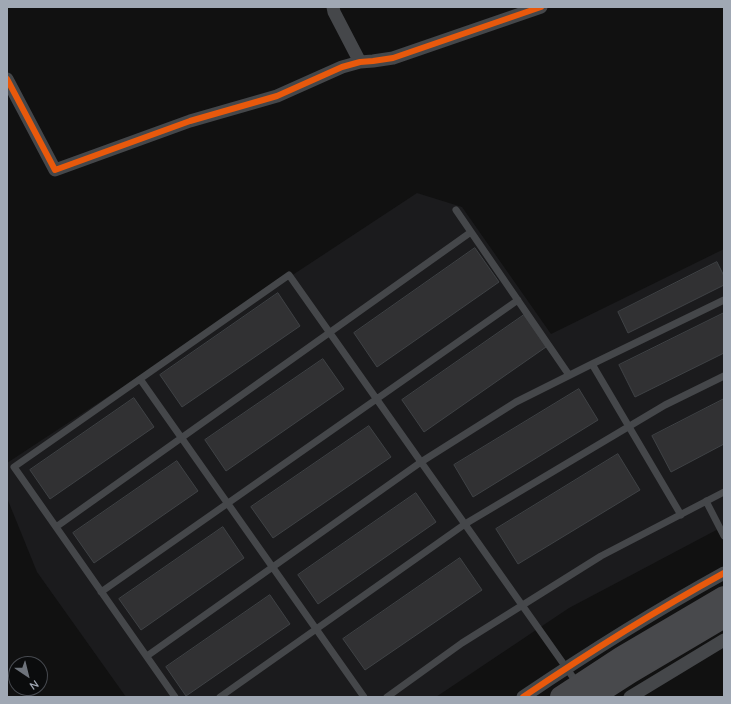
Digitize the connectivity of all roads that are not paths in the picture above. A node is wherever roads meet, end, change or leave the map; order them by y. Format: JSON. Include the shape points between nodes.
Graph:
{"nodes":[{"id":1,"x":333,"y":7,"type":"edge"},
{"id":2,"x":541,"y":7,"type":"edge"},
{"id":3,"x":360,"y":62,"type":"junction"},
{"id":4,"x":7,"y":79,"type":"edge"},
{"id":5,"x":456,"y":210,"type":"dead end"},
{"id":6,"x":471,"y":232,"type":"junction"},
{"id":7,"x":518,"y":300,"type":"junction"},
{"id":8,"x":724,"y":300,"type":"edge"},
{"id":9,"x":330,"y":332,"type":"junction"},
{"id":10,"x":592,"y":364,"type":"junction"},
{"id":11,"x":569,"y":375,"type":"junction"},
{"id":12,"x":724,"y":376,"type":"edge"},
{"id":13,"x":140,"y":379,"type":"junction"},
{"id":14,"x":376,"y":399,"type":"junction"},
{"id":15,"x":629,"y":426,"type":"junction"},
{"id":16,"x":182,"y":438,"type":"junction"},
{"id":17,"x":421,"y":462,"type":"junction"},
{"id":18,"x":724,"y":492,"type":"edge"},
{"id":19,"x":706,"y":501,"type":"junction"},
{"id":20,"x":228,"y":503,"type":"junction"},
{"id":21,"x":681,"y":515,"type":"junction"},
{"id":22,"x":465,"y":524,"type":"junction"},
{"id":23,"x":56,"y":527,"type":"junction"},
{"id":24,"x":724,"y":536,"type":"edge"},
{"id":25,"x":273,"y":567,"type":"junction"},
{"id":26,"x":724,"y":573,"type":"edge"},
{"id":27,"x":101,"y":592,"type":"junction"},
{"id":28,"x":724,"y":597,"type":"edge"},
{"id":29,"x":522,"y":606,"type":"junction"},
{"id":30,"x":724,"y":617,"type":"edge"},
{"id":31,"x":316,"y":629,"type":"junction"},
{"id":32,"x":724,"y":640,"type":"edge"},
{"id":33,"x":147,"y":656,"type":"junction"},
{"id":34,"x":575,"y":687,"type":"edge"},
{"id":35,"x":397,"y":690,"type":"junction"},
{"id":36,"x":175,"y":697,"type":"edge"},
{"id":37,"x":220,"y":697,"type":"edge"},
{"id":38,"x":364,"y":697,"type":"edge"},
{"id":39,"x":387,"y":697,"type":"edge"},
{"id":40,"x":401,"y":697,"type":"edge"},
{"id":41,"x":523,"y":697,"type":"edge"},
{"id":42,"x":630,"y":697,"type":"edge"}],
"edges":[{"from":1,"to":3,"type":"street"},
{"from":2,"to":3,"type":"street","via":[[393,58]]},
{"from":3,"to":4,"type":"street","via":[[342,67],[277,96],[190,122],[55,170]]},
{"from":5,"to":6,"type":"lane"},
{"from":6,"to":7,"type":"lane"},
{"from":6,"to":9,"type":"lane"},
{"from":7,"to":11,"type":"lane"},
{"from":7,"to":14,"type":"lane"},
{"from":8,"to":10,"type":"lane"},
{"from":9,"to":13,"type":"lane","via":[[289,275]]},
{"from":9,"to":14,"type":"lane"},
{"from":9,"to":16,"type":"lane"},
{"from":10,"to":11,"type":"lane"},
{"from":10,"to":15,"type":"lane"},
{"from":11,"to":17,"type":"lane","via":[[516,402]]},
{"from":12,"to":15,"type":"lane"},
{"from":13,"to":16,"type":"lane"},
{"from":13,"to":23,"type":"lane","via":[[14,467]]},
{"from":14,"to":17,"type":"lane"},
{"from":14,"to":20,"type":"lane"},
{"from":15,"to":21,"type":"lane"},
{"from":15,"to":22,"type":"lane"},
{"from":16,"to":20,"type":"lane"},
{"from":16,"to":23,"type":"lane"},
{"from":17,"to":22,"type":"lane"},
{"from":17,"to":25,"type":"lane"},
{"from":18,"to":19,"type":"lane"},
{"from":19,"to":21,"type":"lane"},
{"from":19,"to":24,"type":"lane"},
{"from":20,"to":25,"type":"lane"},
{"from":20,"to":27,"type":"lane"},
{"from":21,"to":29,"type":"lane","via":[[601,556]]},
{"from":22,"to":29,"type":"lane"},
{"from":22,"to":31,"type":"lane"},
{"from":23,"to":27,"type":"lane"},
{"from":25,"to":31,"type":"lane"},
{"from":25,"to":33,"type":"lane"},
{"from":26,"to":34,"type":"street","via":[[618,635]]},
{"from":27,"to":33,"type":"lane"},
{"from":28,"to":34,"type":"highway"},
{"from":29,"to":34,"type":"lane"},
{"from":29,"to":35,"type":"lane","via":[[462,643]]},
{"from":30,"to":34,"type":"highway","via":[[631,672]]},
{"from":31,"to":37,"type":"lane"},
{"from":31,"to":38,"type":"lane"},
{"from":32,"to":42,"type":"street"},
{"from":33,"to":36,"type":"lane"},
{"from":34,"to":41,"type":"street"},
{"from":35,"to":39,"type":"lane"},
{"from":35,"to":40,"type":"lane"}]}
